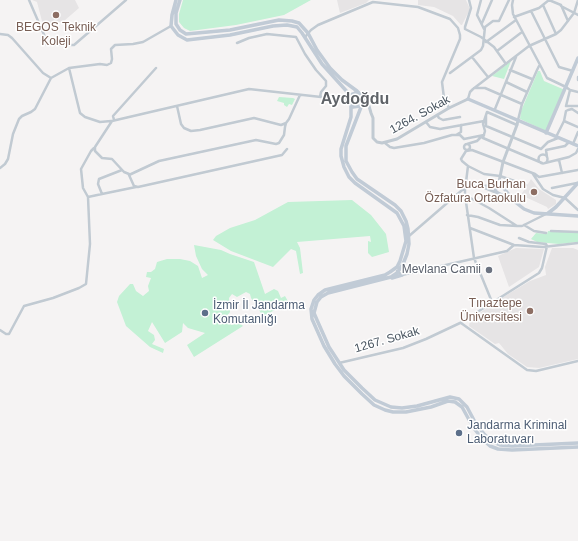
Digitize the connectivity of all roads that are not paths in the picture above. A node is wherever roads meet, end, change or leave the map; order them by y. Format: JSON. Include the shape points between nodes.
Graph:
{"nodes":[{"id":1,"x":29,"y":0,"type":"edge"},
{"id":2,"x":126,"y":0,"type":"edge"},
{"id":3,"x":176,"y":0,"type":"edge"},
{"id":4,"x":180,"y":0,"type":"edge"},
{"id":5,"x":468,"y":0,"type":"edge"},
{"id":6,"x":481,"y":0,"type":"edge"},
{"id":7,"x":492,"y":0,"type":"edge"},
{"id":8,"x":509,"y":0,"type":"edge"},
{"id":9,"x":513,"y":0,"type":"edge"},
{"id":10,"x":549,"y":0,"type":"edge"},
{"id":11,"x":578,"y":0,"type":"edge"},
{"id":12,"x":372,"y":1,"type":"edge"},
{"id":13,"x":542,"y":5,"type":"junction"},
{"id":14,"x":561,"y":6,"type":"junction"},
{"id":15,"x":531,"y":11,"type":"junction"},
{"id":16,"x":574,"y":13,"type":"junction"},
{"id":17,"x":578,"y":15,"type":"edge"},
{"id":18,"x":514,"y":17,"type":"junction"},
{"id":19,"x":516,"y":20,"type":"junction"},
{"id":20,"x":568,"y":21,"type":"junction"},
{"id":21,"x":482,"y":23,"type":"junction"},
{"id":22,"x":172,"y":28,"type":"junction"},
{"id":23,"x":464,"y":28,"type":"junction"},
{"id":24,"x":459,"y":30,"type":"junction"},
{"id":25,"x":484,"y":30,"type":"junction"},
{"id":26,"x":522,"y":32,"type":"junction"},
{"id":27,"x":308,"y":33,"type":"junction"},
{"id":28,"x":0,"y":34,"type":"edge"},
{"id":29,"x":556,"y":34,"type":"junction"},
{"id":30,"x":305,"y":37,"type":"junction"},
{"id":31,"x":544,"y":39,"type":"junction"},
{"id":32,"x":485,"y":41,"type":"junction"},
{"id":33,"x":237,"y":43,"type":"dead end"},
{"id":34,"x":529,"y":46,"type":"junction"},
{"id":35,"x":496,"y":51,"type":"junction"},
{"id":36,"x":472,"y":56,"type":"junction"},
{"id":37,"x":516,"y":56,"type":"junction"},
{"id":38,"x":578,"y":58,"type":"edge"},
{"id":39,"x":506,"y":64,"type":"junction"},
{"id":40,"x":539,"y":66,"type":"junction"},
{"id":41,"x":69,"y":68,"type":"junction"},
{"id":42,"x":156,"y":68,"type":"dead end"},
{"id":43,"x":510,"y":70,"type":"junction"},
{"id":44,"x":573,"y":71,"type":"junction"},
{"id":45,"x":450,"y":73,"type":"dead end"},
{"id":46,"x":52,"y":78,"type":"junction"},
{"id":47,"x":488,"y":78,"type":"junction"},
{"id":48,"x":532,"y":80,"type":"junction"},
{"id":49,"x":506,"y":82,"type":"junction"},
{"id":50,"x":566,"y":87,"type":"junction"},
{"id":51,"x":474,"y":88,"type":"junction"},
{"id":52,"x":570,"y":90,"type":"junction"},
{"id":53,"x":527,"y":92,"type":"junction"},
{"id":54,"x":578,"y":92,"type":"edge"},
{"id":55,"x":300,"y":95,"type":"junction"},
{"id":56,"x":350,"y":95,"type":"junction"},
{"id":57,"x":361,"y":95,"type":"junction"},
{"id":58,"x":501,"y":95,"type":"junction"},
{"id":59,"x":320,"y":97,"type":"junction"},
{"id":60,"x":468,"y":98,"type":"junction"},
{"id":61,"x":348,"y":100,"type":"junction"},
{"id":62,"x":362,"y":104,"type":"junction"},
{"id":63,"x":522,"y":104,"type":"junction"},
{"id":64,"x":176,"y":106,"type":"junction"},
{"id":65,"x":351,"y":106,"type":"junction"},
{"id":66,"x":566,"y":106,"type":"junction"},
{"id":67,"x":578,"y":106,"type":"edge"},
{"id":68,"x":449,"y":108,"type":"junction"},
{"id":69,"x":495,"y":109,"type":"junction"},
{"id":70,"x":566,"y":111,"type":"junction"},
{"id":71,"x":578,"y":113,"type":"edge"},
{"id":72,"x":437,"y":115,"type":"junction"},
{"id":73,"x":486,"y":115,"type":"junction"},
{"id":74,"x":460,"y":117,"type":"dead end"},
{"id":75,"x":518,"y":120,"type":"junction"},
{"id":76,"x":113,"y":121,"type":"junction"},
{"id":77,"x":484,"y":121,"type":"junction"},
{"id":78,"x":564,"y":121,"type":"junction"},
{"id":79,"x":426,"y":122,"type":"junction"},
{"id":80,"x":286,"y":123,"type":"junction"},
{"id":81,"x":461,"y":125,"type":"junction"},
{"id":82,"x":517,"y":125,"type":"junction"},
{"id":83,"x":578,"y":127,"type":"edge"},
{"id":84,"x":578,"y":132,"type":"edge"},
{"id":85,"x":546,"y":133,"type":"junction"},
{"id":86,"x":456,"y":135,"type":"junction"},
{"id":87,"x":483,"y":136,"type":"junction"},
{"id":88,"x":513,"y":137,"type":"junction"},
{"id":89,"x":557,"y":137,"type":"junction"},
{"id":90,"x":385,"y":143,"type":"junction"},
{"id":91,"x":571,"y":143,"type":"junction"},
{"id":92,"x":578,"y":147,"type":"edge"},
{"id":93,"x":94,"y":148,"type":"junction"},
{"id":94,"x":508,"y":148,"type":"junction"},
{"id":95,"x":287,"y":149,"type":"dead end"},
{"id":96,"x":541,"y":149,"type":"junction"},
{"id":97,"x":468,"y":150,"type":"junction"},
{"id":98,"x":578,"y":153,"type":"edge"},
{"id":99,"x":573,"y":154,"type":"junction"},
{"id":100,"x":540,"y":155,"type":"junction"},
{"id":101,"x":547,"y":157,"type":"junction"},
{"id":102,"x":559,"y":160,"type":"junction"},
{"id":103,"x":503,"y":162,"type":"junction"},
{"id":104,"x":543,"y":163,"type":"junction"},
{"id":105,"x":468,"y":166,"type":"junction"},
{"id":106,"x":0,"y":168,"type":"edge"},
{"id":107,"x":122,"y":170,"type":"junction"},
{"id":108,"x":578,"y":170,"type":"edge"},
{"id":109,"x":562,"y":173,"type":"junction"},
{"id":110,"x":129,"y":174,"type":"junction"},
{"id":111,"x":533,"y":174,"type":"junction"},
{"id":112,"x":500,"y":176,"type":"junction"},
{"id":113,"x":578,"y":183,"type":"edge"},
{"id":114,"x":468,"y":185,"type":"junction"},
{"id":115,"x":497,"y":185,"type":"junction"},
{"id":116,"x":526,"y":185,"type":"dead end"},
{"id":117,"x":480,"y":186,"type":"junction"},
{"id":118,"x":138,"y":187,"type":"junction"},
{"id":119,"x":503,"y":187,"type":"junction"},
{"id":120,"x":552,"y":188,"type":"dead end"},
{"id":121,"x":574,"y":188,"type":"junction"},
{"id":122,"x":578,"y":191,"type":"edge"},
{"id":123,"x":497,"y":193,"type":"junction"},
{"id":124,"x":102,"y":194,"type":"junction"},
{"id":125,"x":465,"y":195,"type":"junction"},
{"id":126,"x":88,"y":197,"type":"junction"},
{"id":127,"x":565,"y":198,"type":"junction"},
{"id":128,"x":514,"y":201,"type":"junction"},
{"id":129,"x":578,"y":210,"type":"edge"},
{"id":130,"x":547,"y":214,"type":"junction"},
{"id":131,"x":468,"y":215,"type":"junction"},
{"id":132,"x":578,"y":216,"type":"edge"},
{"id":133,"x":524,"y":225,"type":"junction"},
{"id":134,"x":517,"y":226,"type":"junction"},
{"id":135,"x":470,"y":228,"type":"junction"},
{"id":136,"x":551,"y":231,"type":"dead end"},
{"id":137,"x":578,"y":232,"type":"edge"},
{"id":138,"x":546,"y":233,"type":"dead end"},
{"id":139,"x":407,"y":237,"type":"junction"},
{"id":140,"x":519,"y":238,"type":"dead end"},
{"id":141,"x":578,"y":244,"type":"edge"},
{"id":142,"x":514,"y":245,"type":"junction"},
{"id":143,"x":548,"y":246,"type":"junction"},
{"id":144,"x":474,"y":258,"type":"junction"},
{"id":145,"x":397,"y":269,"type":"junction"},
{"id":146,"x":406,"y":274,"type":"junction"},
{"id":147,"x":402,"y":276,"type":"junction"},
{"id":148,"x":383,"y":280,"type":"junction"},
{"id":149,"x":492,"y":302,"type":"junction"},
{"id":150,"x":460,"y":323,"type":"junction"},
{"id":151,"x":0,"y":330,"type":"edge"},
{"id":152,"x":578,"y":361,"type":"edge"},
{"id":153,"x":339,"y":363,"type":"junction"},
{"id":154,"x":578,"y":443,"type":"edge"},
{"id":155,"x":566,"y":445,"type":"junction"},
{"id":156,"x":578,"y":447,"type":"edge"}],
"edges":[{"from":1,"to":2,"type":"street","via":[[46,44],[74,45]]},
{"from":3,"to":22,"type":"main road"},
{"from":4,"to":27,"type":"main road","via":[[176,16],[177,26],[181,32],[189,35],[285,20],[299,23]]},
{"from":5,"to":23,"type":"street","via":[[471,8]]},
{"from":6,"to":21,"type":"street","via":[[477,15]]},
{"from":7,"to":21,"type":"street"},
{"from":8,"to":25,"type":"street","via":[[499,21],[490,22]]},
{"from":9,"to":18,"type":"street"},
{"from":10,"to":13,"type":"street"},
{"from":10,"to":14,"type":"street"},
{"from":11,"to":16,"type":"street"},
{"from":12,"to":24,"type":"street","via":[[418,7],[437,13],[450,18]]},
{"from":12,"to":27,"type":"street","via":[[318,25]]},
{"from":13,"to":15,"type":"street"},
{"from":13,"to":29,"type":"street"},
{"from":14,"to":16,"type":"street"},
{"from":14,"to":20,"type":"street"},
{"from":15,"to":18,"type":"street"},
{"from":15,"to":31,"type":"street"},
{"from":16,"to":17,"type":"street"},
{"from":16,"to":20,"type":"street"},
{"from":18,"to":19,"type":"street"},
{"from":19,"to":26,"type":"street"},
{"from":19,"to":32,"type":"street"},
{"from":20,"to":29,"type":"street"},
{"from":21,"to":25,"type":"street"},
{"from":22,"to":30,"type":"main road","via":[[180,37],[191,40],[287,25],[297,27]]},
{"from":22,"to":41,"type":"street","via":[[143,42],[115,45],[111,49],[111,62],[107,65]]},
{"from":23,"to":24,"type":"street"},
{"from":23,"to":32,"type":"street"},
{"from":24,"to":68,"type":"street","via":[[460,39],[442,82],[444,98]]},
{"from":25,"to":32,"type":"street"},
{"from":26,"to":34,"type":"street"},
{"from":26,"to":35,"type":"street"},
{"from":27,"to":30,"type":"street"},
{"from":27,"to":57,"type":"main road","via":[[330,68]]},
{"from":28,"to":46,"type":"street","via":[[12,38],[43,73]]},
{"from":29,"to":31,"type":"street"},
{"from":30,"to":56,"type":"main road","via":[[322,64]]},
{"from":31,"to":34,"type":"street"},
{"from":31,"to":44,"type":"street","via":[[559,67]]},
{"from":32,"to":35,"type":"street"},
{"from":32,"to":36,"type":"street","via":[[482,48]]},
{"from":33,"to":59,"type":"street","via":[[266,34],[296,37],[316,70],[326,80]]},
{"from":34,"to":37,"type":"street"},
{"from":34,"to":40,"type":"street"},
{"from":35,"to":39,"type":"street"},
{"from":36,"to":45,"type":"street"},
{"from":36,"to":47,"type":"street"},
{"from":37,"to":39,"type":"street"},
{"from":37,"to":43,"type":"street"},
{"from":38,"to":44,"type":"main road"},
{"from":39,"to":47,"type":"street"},
{"from":40,"to":48,"type":"street"},
{"from":40,"to":50,"type":"street","via":[[548,80]]},
{"from":41,"to":46,"type":"street"},
{"from":41,"to":76,"type":"street","via":[[80,113],[100,122]]},
{"from":42,"to":76,"type":"street","via":[[113,116]]},
{"from":43,"to":48,"type":"street"},
{"from":43,"to":49,"type":"street"},
{"from":44,"to":50,"type":"main road"},
{"from":46,"to":106,"type":"street","via":[[35,108],[19,119],[8,159]]},
{"from":47,"to":51,"type":"street"},
{"from":48,"to":53,"type":"street"},
{"from":49,"to":53,"type":"street"},
{"from":49,"to":58,"type":"street"},
{"from":50,"to":52,"type":"street"},
{"from":50,"to":85,"type":"main road"},
{"from":51,"to":58,"type":"street","via":[[485,88]]},
{"from":51,"to":60,"type":"street"},
{"from":52,"to":54,"type":"street"},
{"from":52,"to":66,"type":"street"},
{"from":53,"to":63,"type":"street"},
{"from":55,"to":59,"type":"street"},
{"from":55,"to":64,"type":"street","via":[[249,89]]},
{"from":55,"to":80,"type":"street"},
{"from":56,"to":57,"type":"main road"},
{"from":56,"to":61,"type":"main road"},
{"from":57,"to":62,"type":"main road"},
{"from":58,"to":63,"type":"street"},
{"from":58,"to":69,"type":"street"},
{"from":59,"to":61,"type":"street"},
{"from":60,"to":68,"type":"street","name":"1264. Sokak"},
{"from":60,"to":69,"type":"main road"},
{"from":61,"to":65,"type":"main road"},
{"from":62,"to":65,"type":"main road","via":[[356,108]]},
{"from":62,"to":90,"type":"street","name":"1264. Sokak","via":[[369,106],[373,118],[373,138],[379,143]]},
{"from":62,"to":139,"type":"main road","via":[[346,146],[348,164],[357,179],[401,211],[406,221]]},
{"from":63,"to":75,"type":"street"},
{"from":64,"to":76,"type":"street"},
{"from":64,"to":80,"type":"street","via":[[181,124],[191,131],[254,118],[280,125]]},
{"from":65,"to":139,"type":"main road","via":[[351,117],[341,149],[344,167],[349,177],[396,213]]},
{"from":66,"to":67,"type":"street"},
{"from":66,"to":70,"type":"street"},
{"from":68,"to":72,"type":"street","name":"1264. Sokak"},
{"from":69,"to":75,"type":"main road"},
{"from":70,"to":71,"type":"street","via":[[572,109]]},
{"from":70,"to":78,"type":"street"},
{"from":72,"to":74,"type":"street","via":[[441,120]]},
{"from":72,"to":79,"type":"street","name":"1264. Sokak"},
{"from":73,"to":77,"type":"street"},
{"from":73,"to":82,"type":"street","via":[[487,112]]},
{"from":73,"to":88,"type":"street","via":[[486,126]]},
{"from":75,"to":82,"type":"street"},
{"from":75,"to":85,"type":"main road"},
{"from":76,"to":93,"type":"street"},
{"from":77,"to":81,"type":"street"},
{"from":77,"to":87,"type":"street"},
{"from":78,"to":83,"type":"street"},
{"from":78,"to":89,"type":"street"},
{"from":79,"to":81,"type":"street","via":[[436,128]]},
{"from":79,"to":90,"type":"street","name":"1264. Sokak"},
{"from":80,"to":110,"type":"street","via":[[284,135],[276,144],[256,140],[159,161]]},
{"from":81,"to":86,"type":"street","via":[[461,132]]},
{"from":82,"to":88,"type":"street"},
{"from":84,"to":91,"type":"street"},
{"from":85,"to":89,"type":"main road"},
{"from":86,"to":87,"type":"street","via":[[464,139]]},
{"from":86,"to":90,"type":"street","via":[[390,148]]},
{"from":87,"to":94,"type":"street"},
{"from":87,"to":97,"type":"street","via":[[477,141],[465,144],[464,147]]},
{"from":88,"to":94,"type":"street"},
{"from":88,"to":96,"type":"street"},
{"from":89,"to":91,"type":"main road"},
{"from":89,"to":96,"type":"street"},
{"from":91,"to":92,"type":"main road"},
{"from":91,"to":101,"type":"street","via":[[546,150]]},
{"from":92,"to":99,"type":"street"},
{"from":93,"to":107,"type":"street","via":[[102,158],[112,159]]},
{"from":93,"to":126,"type":"street","via":[[81,169]]},
{"from":94,"to":103,"type":"street"},
{"from":94,"to":104,"type":"street"},
{"from":95,"to":118,"type":"street","via":[[282,155]]},
{"from":96,"to":100,"type":"street"},
{"from":97,"to":103,"type":"street"},
{"from":97,"to":105,"type":"street","via":[[461,160]]},
{"from":98,"to":99,"type":"street"},
{"from":99,"to":102,"type":"street"},
{"from":100,"to":101,"type":"street","via":[[544,154]]},
{"from":100,"to":104,"type":"street","via":[[539,159]]},
{"from":101,"to":104,"type":"street","via":[[548,160]]},
{"from":102,"to":104,"type":"street"},
{"from":102,"to":109,"type":"street"},
{"from":103,"to":111,"type":"street"},
{"from":103,"to":112,"type":"street"},
{"from":105,"to":112,"type":"street","via":[[484,174]]},
{"from":105,"to":114,"type":"street"},
{"from":107,"to":110,"type":"street"},
{"from":107,"to":124,"type":"street","via":[[99,179]]},
{"from":108,"to":109,"type":"street"},
{"from":109,"to":111,"type":"street","via":[[539,178]]},
{"from":110,"to":118,"type":"street","via":[[134,186]]},
{"from":111,"to":127,"type":"street","via":[[543,189]]},
{"from":112,"to":115,"type":"street"},
{"from":112,"to":116,"type":"street"},
{"from":112,"to":119,"type":"street"},
{"from":113,"to":120,"type":"street"},
{"from":113,"to":121,"type":"main road"},
{"from":114,"to":117,"type":"street"},
{"from":114,"to":125,"type":"street"},
{"from":114,"to":139,"type":"street"},
{"from":115,"to":117,"type":"street"},
{"from":115,"to":119,"type":"main road"},
{"from":115,"to":123,"type":"main road"},
{"from":117,"to":123,"type":"street"},
{"from":118,"to":124,"type":"street"},
{"from":119,"to":123,"type":"main road","via":[[502,191]]},
{"from":119,"to":128,"type":"main road"},
{"from":121,"to":122,"type":"street"},
{"from":121,"to":127,"type":"main road"},
{"from":123,"to":128,"type":"main road"},
{"from":124,"to":126,"type":"street"},
{"from":125,"to":131,"type":"street"},
{"from":125,"to":134,"type":"street"},
{"from":126,"to":151,"type":"street","via":[[90,244],[86,284],[53,298],[24,306],[9,334]]},
{"from":127,"to":129,"type":"street"},
{"from":127,"to":130,"type":"main road"},
{"from":128,"to":130,"type":"main road","via":[[534,213]]},
{"from":130,"to":132,"type":"main road"},
{"from":130,"to":133,"type":"street"},
{"from":131,"to":134,"type":"street","via":[[500,225]]},
{"from":131,"to":135,"type":"street"},
{"from":133,"to":134,"type":"street"},
{"from":133,"to":138,"type":"street","via":[[534,231]]},
{"from":135,"to":142,"type":"street"},
{"from":135,"to":144,"type":"street"},
{"from":136,"to":137,"type":"street"},
{"from":139,"to":145,"type":"main road"},
{"from":140,"to":143,"type":"street"},
{"from":141,"to":143,"type":"street"},
{"from":142,"to":143,"type":"street"},
{"from":142,"to":144,"type":"street","via":[[507,251]]},
{"from":143,"to":149,"type":"street","name":"1267. Sokak","via":[[541,271]]},
{"from":144,"to":146,"type":"street"},
{"from":144,"to":149,"type":"street"},
{"from":145,"to":146,"type":"street"},
{"from":145,"to":147,"type":"street"},
{"from":145,"to":148,"type":"main road","via":[[391,277]]},
{"from":145,"to":155,"type":"main road","via":[[385,275],[325,290],[314,300],[311,315],[317,332],[344,376],[374,405],[389,411],[411,411],[454,402],[462,407],[483,440],[498,449]]},
{"from":146,"to":147,"type":"street"},
{"from":147,"to":148,"type":"main road"},
{"from":148,"to":153,"type":"main road","via":[[328,293],[317,302],[314,313],[316,320]]},
{"from":149,"to":150,"type":"street","name":"1267. Sokak"},
{"from":150,"to":152,"type":"street","via":[[527,370],[536,371]]},
{"from":150,"to":153,"type":"street","name":"1267. Sokak","via":[[403,348]]},
{"from":153,"to":155,"type":"main road","via":[[375,400],[388,406],[406,408],[453,397],[465,404],[481,431],[496,444]]},
{"from":154,"to":155,"type":"main road"},
{"from":155,"to":156,"type":"main road"}]}
